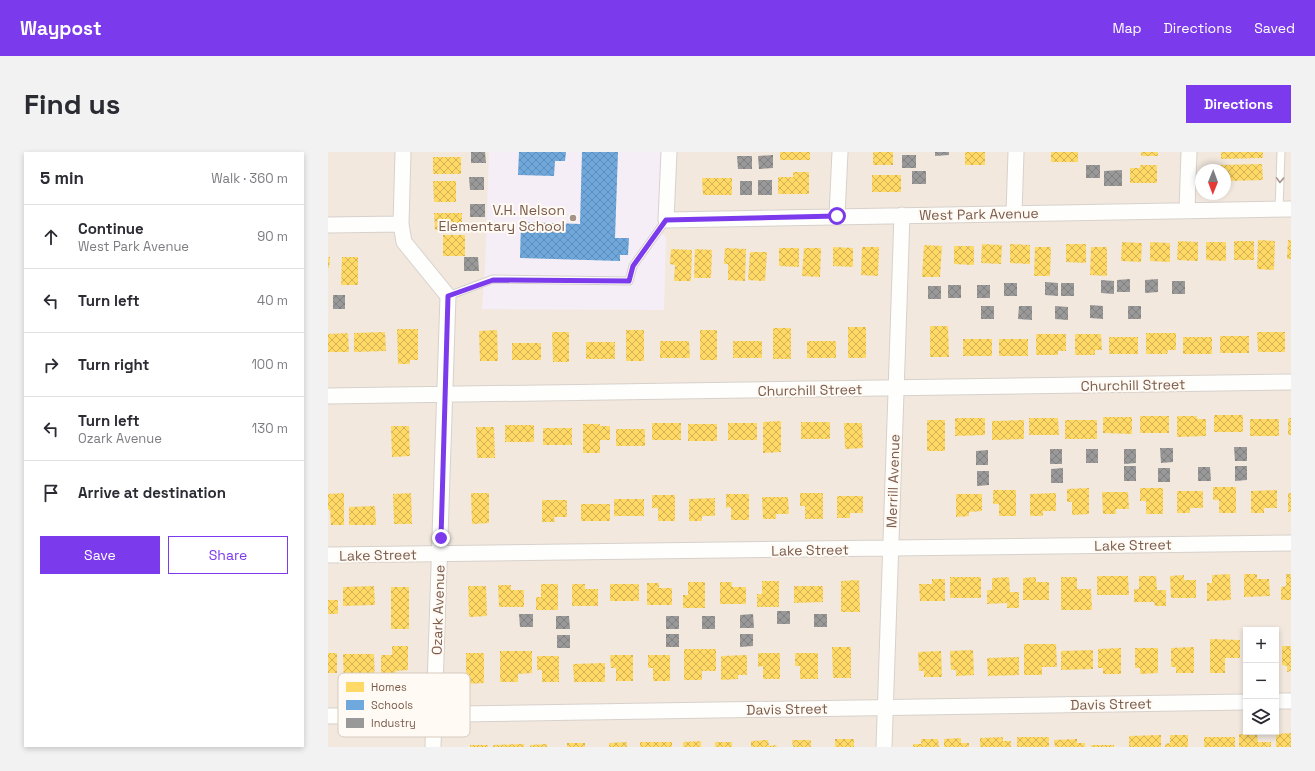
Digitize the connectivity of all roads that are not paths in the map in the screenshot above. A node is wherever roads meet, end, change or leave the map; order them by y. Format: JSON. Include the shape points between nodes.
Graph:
{"nodes":[{"id":1,"x":403,"y":152,"type":"edge"},
{"id":2,"x":669,"y":152,"type":"edge"},
{"id":3,"x":840,"y":152,"type":"edge"},
{"id":4,"x":1016,"y":152,"type":"edge"},
{"id":5,"x":1189,"y":152,"type":"edge"},
{"id":6,"x":1281,"y":152,"type":"edge"},
{"id":7,"x":1285,"y":209,"type":"edge"},
{"id":8,"x":1187,"y":210,"type":"junction"},
{"id":9,"x":1014,"y":214,"type":"junction"},
{"id":10,"x":902,"y":215,"type":"junction"},
{"id":11,"x":837,"y":216,"type":"junction"},
{"id":12,"x":666,"y":220,"type":"junction"},
{"id":13,"x":401,"y":224,"type":"junction"},
{"id":14,"x":328,"y":225,"type":"edge"},
{"id":15,"x":448,"y":296,"type":"junction"},
{"id":16,"x":1291,"y":382,"type":"edge"},
{"id":17,"x":896,"y":388,"type":"junction"},
{"id":18,"x":445,"y":395,"type":"junction"},
{"id":19,"x":328,"y":396,"type":"edge"},
{"id":20,"x":1291,"y":543,"type":"edge"},
{"id":21,"x":891,"y":548,"type":"junction"},
{"id":22,"x":440,"y":554,"type":"junction"},
{"id":23,"x":328,"y":555,"type":"edge"},
{"id":24,"x":436,"y":673,"type":"edge"},
{"id":25,"x":1279,"y":701,"type":"edge"},
{"id":26,"x":1291,"y":701,"type":"edge"},
{"id":27,"x":1243,"y":702,"type":"edge"},
{"id":28,"x":885,"y":708,"type":"junction"},
{"id":29,"x":470,"y":714,"type":"edge"},
{"id":30,"x":328,"y":716,"type":"edge"},
{"id":31,"x":338,"y":716,"type":"edge"},
{"id":32,"x":433,"y":737,"type":"edge"},
{"id":33,"x":433,"y":747,"type":"edge"},
{"id":34,"x":884,"y":747,"type":"edge"}],
"edges":[{"from":1,"to":13,"type":"street"},
{"from":2,"to":12,"type":"street"},
{"from":3,"to":11,"type":"street"},
{"from":4,"to":9,"type":"street"},
{"from":5,"to":8,"type":"street"},
{"from":6,"to":7,"type":"lane","one_way":true},
{"from":7,"to":8,"type":"street","name":"West Park Avenue"},
{"from":8,"to":9,"type":"street","name":"West Park Avenue"},
{"from":9,"to":10,"type":"street","name":"West Park Avenue"},
{"from":10,"to":11,"type":"street","name":"West Park Avenue"},
{"from":10,"to":17,"type":"street","name":"Merrill Avenue"},
{"from":11,"to":12,"type":"street","name":"West Park Avenue"},
{"from":12,"to":15,"type":"lane","via":[[633,266],[629,281],[493,280]]},
{"from":13,"to":14,"type":"street"},
{"from":13,"to":15,"type":"street","via":[[404,242]]},
{"from":15,"to":18,"type":"street","name":"Ozark Avenue"},
{"from":16,"to":17,"type":"street","name":"Churchill Street"},
{"from":17,"to":18,"type":"street","name":"Churchill Street"},
{"from":17,"to":21,"type":"street","name":"Merrill Avenue"},
{"from":18,"to":19,"type":"street","name":"Churchill Street"},
{"from":18,"to":22,"type":"street","name":"Ozark Avenue"},
{"from":20,"to":21,"type":"street","name":"Lake Street"},
{"from":21,"to":22,"type":"street","name":"Lake Street"},
{"from":21,"to":28,"type":"street","name":"Merrill Avenue"},
{"from":22,"to":23,"type":"street","name":"Lake Street"},
{"from":22,"to":24,"type":"street","name":"Ozark Avenue"},
{"from":25,"to":26,"type":"street"},
{"from":27,"to":28,"type":"street","name":"Davis Street"},
{"from":28,"to":29,"type":"street","name":"Davis Street"},
{"from":28,"to":34,"type":"street","name":"Merrill Avenue"},
{"from":30,"to":31,"type":"street","name":"Davis Street"},
{"from":32,"to":33,"type":"street","name":"Ozark Avenue"}]}
